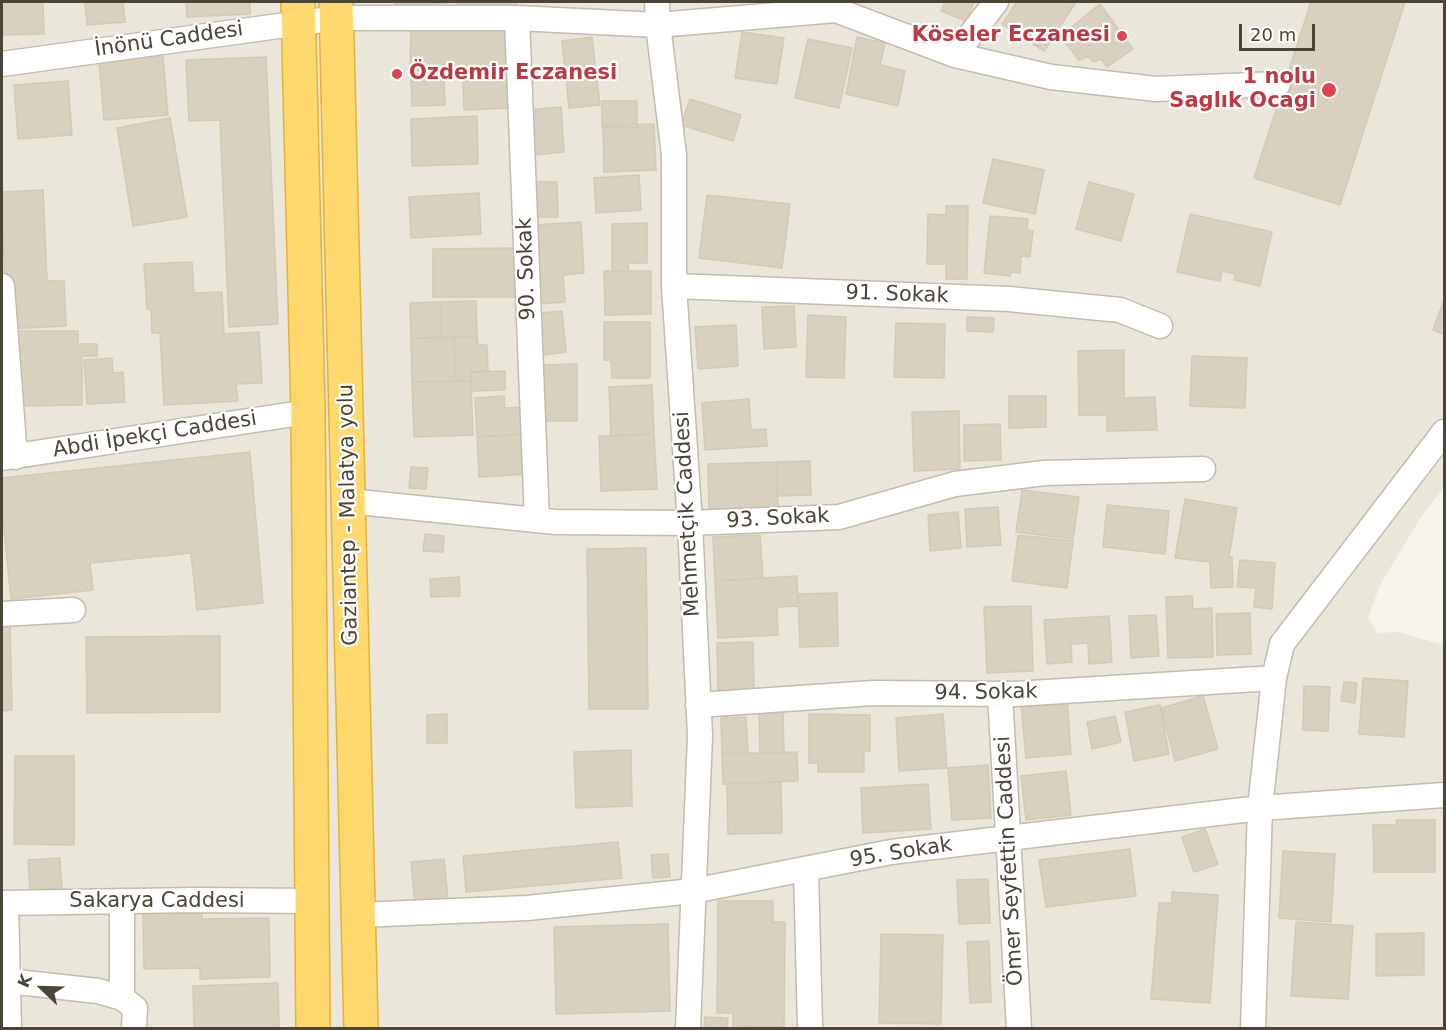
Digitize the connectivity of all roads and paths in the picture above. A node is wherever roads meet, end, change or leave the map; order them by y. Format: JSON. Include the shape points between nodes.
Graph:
{"nodes":[{"id":1,"x":996,"y":2,"type":"edge"},
{"id":2,"x":836,"y":6,"type":"edge"},
{"id":3,"x":336,"y":10,"type":"edge"},
{"id":4,"x":299,"y":12,"type":"edge"},
{"id":5,"x":657,"y":13,"type":"edge"},
{"id":6,"x":518,"y":18,"type":"junction"},
{"id":7,"x":954,"y":55,"type":"junction"},
{"id":8,"x":2,"y":64,"type":"edge"},
{"id":9,"x":1278,"y":84,"type":"dead end"},
{"id":10,"x":2,"y":286,"type":"edge"},
{"id":11,"x":674,"y":286,"type":"junction"},
{"id":12,"x":1160,"y":326,"type":"dead end"},
{"id":13,"x":308,"y":411,"type":"junction"},
{"id":14,"x":1444,"y":432,"type":"edge"},
{"id":15,"x":8,"y":457,"type":"edge"},
{"id":16,"x":1203,"y":470,"type":"dead end"},
{"id":17,"x":348,"y":501,"type":"junction"},
{"id":18,"x":537,"y":520,"type":"junction"},
{"id":19,"x":690,"y":523,"type":"junction"},
{"id":20,"x":73,"y":610,"type":"dead end"},
{"id":21,"x":2,"y":615,"type":"edge"},
{"id":22,"x":1274,"y":678,"type":"junction"},
{"id":23,"x":1000,"y":693,"type":"junction"},
{"id":24,"x":698,"y":705,"type":"junction"},
{"id":25,"x":1444,"y":795,"type":"edge"},
{"id":26,"x":1260,"y":808,"type":"junction"},
{"id":27,"x":1009,"y":838,"type":"junction"},
{"id":28,"x":806,"y":869,"type":"junction"},
{"id":29,"x":693,"y":891,"type":"junction"},
{"id":30,"x":122,"y":901,"type":"junction"},
{"id":31,"x":312,"y":901,"type":"junction"},
{"id":32,"x":4,"y":903,"type":"edge"},
{"id":33,"x":358,"y":915,"type":"junction"},
{"id":34,"x":8,"y":981,"type":"junction"},
{"id":35,"x":122,"y":998,"type":"junction"},
{"id":36,"x":9,"y":1029,"type":"edge"},
{"id":37,"x":134,"y":1029,"type":"edge"},
{"id":38,"x":313,"y":1029,"type":"edge"},
{"id":39,"x":361,"y":1029,"type":"edge"},
{"id":40,"x":688,"y":1029,"type":"edge"},
{"id":41,"x":810,"y":1029,"type":"edge"},
{"id":42,"x":1019,"y":1029,"type":"edge"},
{"id":43,"x":1253,"y":1029,"type":"edge"}],
"edges":[{"from":1,"to":7,"type":"street"},
{"from":2,"to":5,"type":"street","name":"İnönü Caddesi"},
{"from":2,"to":7,"type":"street"},
{"from":3,"to":4,"type":"street","name":"İnönü Caddesi"},
{"from":3,"to":6,"type":"street","name":"İnönü Caddesi"},
{"from":3,"to":17,"type":"highway","name":"Gaziantep - Malatya yolu"},
{"from":4,"to":8,"type":"street","name":"İnönü Caddesi"},
{"from":4,"to":13,"type":"highway","name":"Gaziantep - Malatya yolu"},
{"from":5,"to":6,"type":"street","name":"İnönü Caddesi"},
{"from":5,"to":11,"type":"street","name":"Mehmetçik Caddesi","via":[[674,155]]},
{"from":6,"to":18,"type":"street","name":"90. Sokak"},
{"from":7,"to":9,"type":"street","via":[[1051,77],[1156,89]]},
{"from":10,"to":15,"type":"street"},
{"from":11,"to":12,"type":"street","name":"91. Sokak","via":[[1009,299],[1120,310]]},
{"from":11,"to":19,"type":"street","name":"Mehmetçik Caddesi"},
{"from":13,"to":15,"type":"street","name":"Abdi İpekçi Caddesi"},
{"from":13,"to":31,"type":"highway","name":"Gaziantep - Malatya yolu"},
{"from":14,"to":22,"type":"street","via":[[1282,644]]},
{"from":16,"to":19,"type":"street","name":"93. Sokak","via":[[1044,473],[955,484],[839,517]]},
{"from":17,"to":18,"type":"street","name":"93. Sokak"},
{"from":17,"to":33,"type":"highway","name":"Gaziantep - Malatya yolu"},
{"from":18,"to":19,"type":"street","name":"93. Sokak"},
{"from":19,"to":24,"type":"street","name":"Mehmetçik Caddesi"},
{"from":20,"to":21,"type":"street"},
{"from":22,"to":23,"type":"street","name":"94. Sokak"},
{"from":22,"to":26,"type":"street"},
{"from":23,"to":24,"type":"street","name":"94. Sokak","via":[[873,693]]},
{"from":23,"to":27,"type":"street","name":"Ömer Seyfettin Caddesi"},
{"from":24,"to":29,"type":"street","name":"Mehmetçik Caddesi"},
{"from":25,"to":26,"type":"street","name":"95. Sokak"},
{"from":26,"to":27,"type":"street","name":"95. Sokak"},
{"from":26,"to":43,"type":"street"},
{"from":27,"to":28,"type":"street","name":"95. Sokak","via":[[891,852]]},
{"from":27,"to":42,"type":"street","name":"Ömer Seyfettin Caddesi"},
{"from":28,"to":29,"type":"street","name":"95. Sokak"},
{"from":28,"to":41,"type":"street"},
{"from":29,"to":33,"type":"street","name":"95. Sokak","via":[[527,908]]},
{"from":29,"to":40,"type":"street","name":"Mehmetçik Caddesi"},
{"from":30,"to":31,"type":"street","name":"Sakarya Caddesi"},
{"from":30,"to":32,"type":"street","name":"Sakarya Caddesi"},
{"from":30,"to":35,"type":"street"},
{"from":31,"to":38,"type":"highway","name":"Gaziantep - Malatya yolu"},
{"from":32,"to":34,"type":"street"},
{"from":33,"to":39,"type":"highway","name":"Gaziantep - Malatya yolu"},
{"from":34,"to":35,"type":"street","via":[[98,991]]},
{"from":34,"to":36,"type":"street"},
{"from":35,"to":37,"type":"street","via":[[135,1008]]}]}
